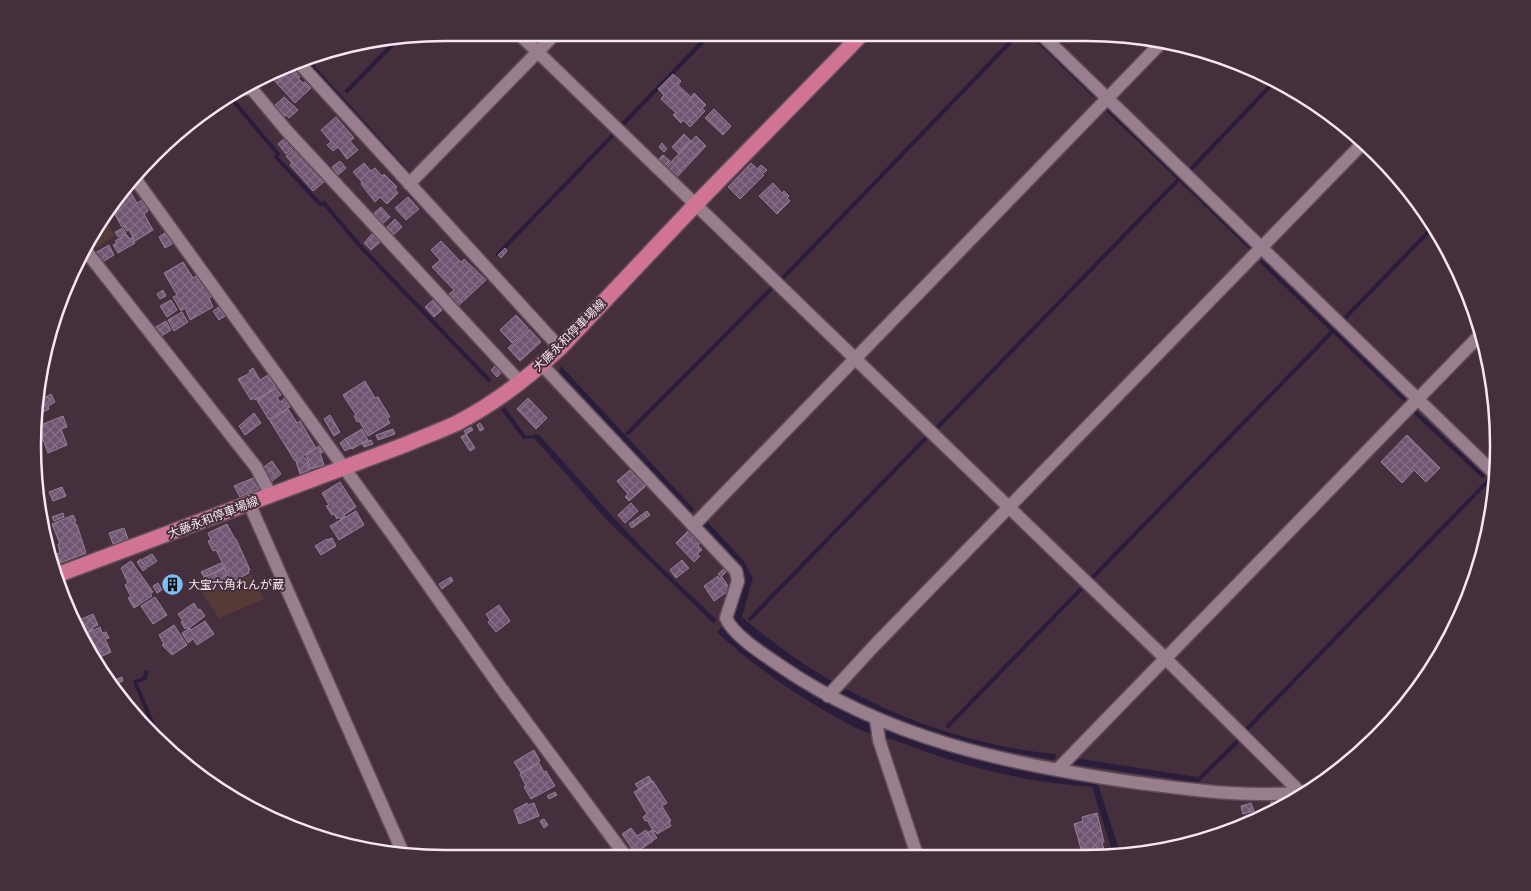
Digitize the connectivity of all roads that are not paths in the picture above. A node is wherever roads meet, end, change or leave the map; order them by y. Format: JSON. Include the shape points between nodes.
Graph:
{"nodes":[{"id":1,"x":526,"y":41,"type":"edge"},
{"id":2,"x":548,"y":41,"type":"edge"},
{"id":3,"x":855,"y":41,"type":"edge"},
{"id":4,"x":1048,"y":41,"type":"edge"},
{"id":5,"x":1155,"y":48,"type":"edge"},
{"id":6,"x":537,"y":52,"type":"junction"},
{"id":7,"x":303,"y":68,"type":"edge"},
{"id":8,"x":253,"y":90,"type":"edge"},
{"id":9,"x":1107,"y":98,"type":"junction"},
{"id":10,"x":1358,"y":148,"type":"edge"},
{"id":11,"x":138,"y":183,"type":"edge"},
{"id":12,"x":409,"y":184,"type":"junction"},
{"id":13,"x":696,"y":204,"type":"junction"},
{"id":14,"x":1261,"y":248,"type":"junction"},
{"id":15,"x":89,"y":255,"type":"edge"},
{"id":16,"x":1476,"y":340,"type":"edge"},
{"id":17,"x":560,"y":348,"type":"junction"},
{"id":18,"x":854,"y":359,"type":"junction"},
{"id":19,"x":542,"y":364,"type":"junction"},
{"id":20,"x":520,"y":382,"type":"junction"},
{"id":21,"x":1417,"y":400,"type":"junction"},
{"id":22,"x":344,"y":467,"type":"junction"},
{"id":23,"x":1489,"y":468,"type":"edge"},
{"id":24,"x":271,"y":495,"type":"junction"},
{"id":25,"x":249,"y":503,"type":"junction"},
{"id":26,"x":1009,"y":507,"type":"junction"},
{"id":27,"x":693,"y":526,"type":"junction"},
{"id":28,"x":62,"y":573,"type":"edge"},
{"id":29,"x":1164,"y":658,"type":"junction"},
{"id":30,"x":833,"y":691,"type":"junction"},
{"id":31,"x":876,"y":719,"type":"junction"},
{"id":32,"x":1058,"y":769,"type":"junction"},
{"id":33,"x":1300,"y":788,"type":"edge"},
{"id":34,"x":1294,"y":792,"type":"edge"},
{"id":35,"x":400,"y":847,"type":"edge"},
{"id":36,"x":621,"y":850,"type":"edge"},
{"id":37,"x":915,"y":850,"type":"edge"}],
"edges":[{"from":1,"to":6,"type":"street"},
{"from":2,"to":6,"type":"street"},
{"from":3,"to":13,"type":"main road","name":"大藤永和停車場線"},
{"from":4,"to":9,"type":"street"},
{"from":5,"to":9,"type":"street"},
{"from":6,"to":12,"type":"street"},
{"from":6,"to":13,"type":"street"},
{"from":7,"to":12,"type":"street"},
{"from":8,"to":20,"type":"street","via":[[287,131]]},
{"from":9,"to":14,"type":"street"},
{"from":9,"to":18,"type":"street"},
{"from":10,"to":14,"type":"street"},
{"from":11,"to":22,"type":"street"},
{"from":12,"to":17,"type":"street"},
{"from":13,"to":17,"type":"main road","name":"大藤永和停車場線"},
{"from":13,"to":18,"type":"street"},
{"from":14,"to":21,"type":"street"},
{"from":14,"to":26,"type":"street"},
{"from":15,"to":24,"type":"street","via":[[256,467]]},
{"from":16,"to":21,"type":"street"},
{"from":17,"to":19,"type":"main road","name":"大藤永和停車場線"},
{"from":18,"to":26,"type":"street"},
{"from":18,"to":27,"type":"street"},
{"from":19,"to":20,"type":"main road","name":"大藤永和停車場線"},
{"from":19,"to":27,"type":"street"},
{"from":20,"to":22,"type":"main road","name":"大藤永和停車場線","via":[[457,423]]},
{"from":21,"to":23,"type":"street"},
{"from":21,"to":29,"type":"street"},
{"from":22,"to":24,"type":"main road","name":"大藤永和停車場線"},
{"from":22,"to":36,"type":"street"},
{"from":24,"to":25,"type":"main road","name":"大藤永和停車場線"},
{"from":25,"to":28,"type":"main road","name":"大藤永和停車場線"},
{"from":25,"to":35,"type":"street"},
{"from":26,"to":29,"type":"street"},
{"from":26,"to":30,"type":"street"},
{"from":27,"to":30,"type":"street","via":[[738,575],[726,618],[729,625],[763,655],[797,678]]},
{"from":29,"to":32,"type":"street"},
{"from":29,"to":33,"type":"street"},
{"from":30,"to":31,"type":"street"},
{"from":31,"to":32,"type":"street","via":[[988,756]]},
{"from":31,"to":37,"type":"street","via":[[879,740]]},
{"from":32,"to":34,"type":"street","via":[[1202,791]]}]}
